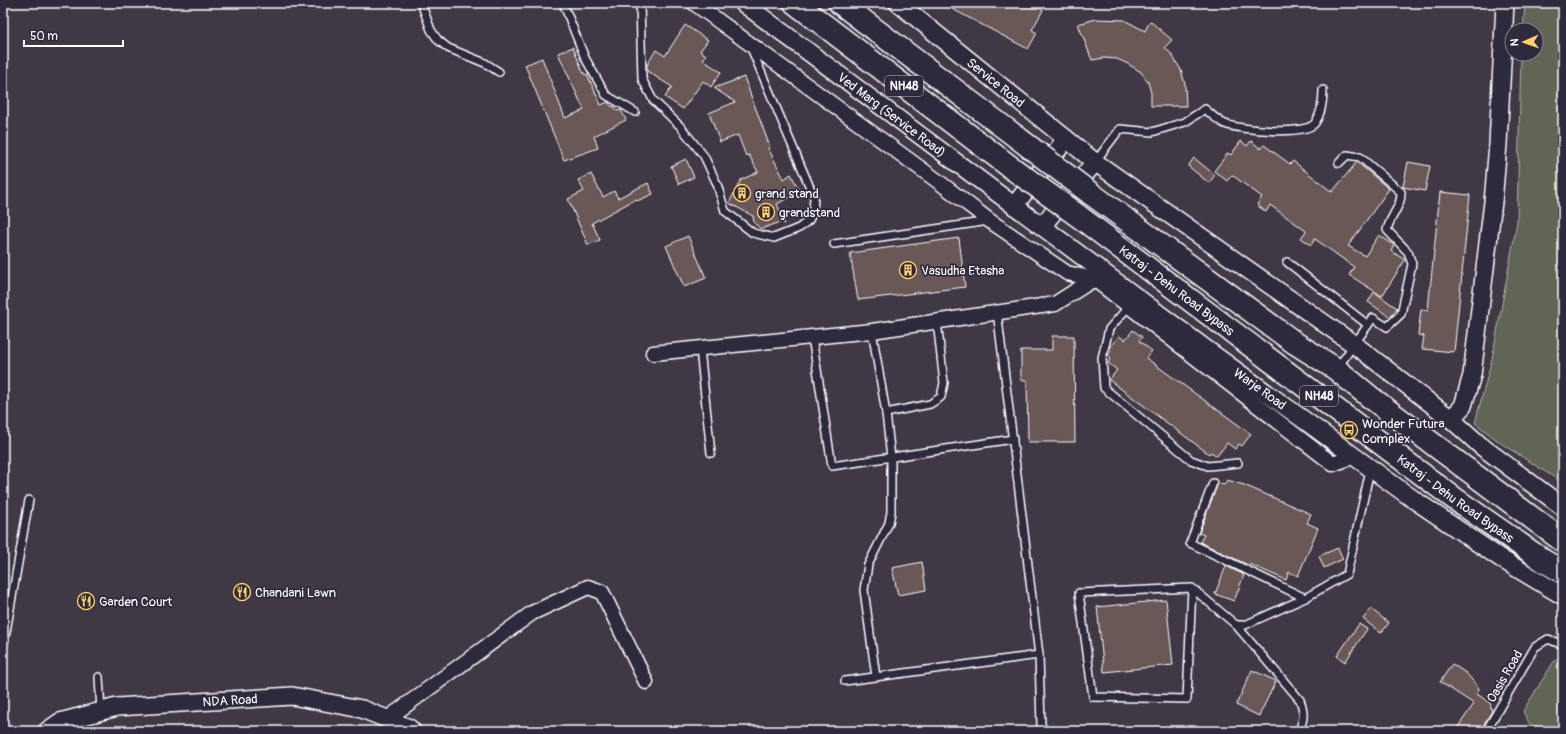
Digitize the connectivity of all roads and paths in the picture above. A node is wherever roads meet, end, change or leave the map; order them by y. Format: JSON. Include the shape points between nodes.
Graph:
{"nodes":[{"id":1,"x":421,"y":3,"type":"edge"},
{"id":2,"x":563,"y":3,"type":"edge"},
{"id":3,"x":640,"y":3,"type":"edge"},
{"id":4,"x":694,"y":3,"type":"edge"},
{"id":5,"x":743,"y":3,"type":"edge"},
{"id":6,"x":795,"y":3,"type":"edge"},
{"id":7,"x":840,"y":3,"type":"edge"},
{"id":8,"x":898,"y":3,"type":"edge"},
{"id":9,"x":1505,"y":3,"type":"edge"},
{"id":10,"x":749,"y":44,"type":"junction"},
{"id":11,"x":499,"y":72,"type":"dead end"},
{"id":12,"x":1323,"y":90,"type":"dead end"},
{"id":13,"x":635,"y":112,"type":"dead end"},
{"id":14,"x":1066,"y":139,"type":"junction"},
{"id":15,"x":1095,"y":162,"type":"junction"},
{"id":16,"x":1339,"y":163,"type":"dead end"},
{"id":17,"x":1014,"y":206,"type":"junction"},
{"id":18,"x":990,"y":221,"type":"junction"},
{"id":19,"x":1042,"y":226,"type":"junction"},
{"id":20,"x":834,"y":244,"type":"dead end"},
{"id":21,"x":1287,"y":262,"type":"dead end"},
{"id":22,"x":1101,"y":276,"type":"junction"},
{"id":23,"x":1129,"y":306,"type":"junction"},
{"id":24,"x":997,"y":311,"type":"junction"},
{"id":25,"x":937,"y":321,"type":"junction"},
{"id":26,"x":1368,"y":325,"type":"junction"},
{"id":27,"x":872,"y":331,"type":"junction"},
{"id":28,"x":812,"y":337,"type":"junction"},
{"id":29,"x":1355,"y":344,"type":"junction"},
{"id":30,"x":700,"y":349,"type":"junction"},
{"id":31,"x":653,"y":353,"type":"dead end"},
{"id":32,"x":1336,"y":369,"type":"junction"},
{"id":33,"x":886,"y":413,"type":"junction"},
{"id":34,"x":1451,"y":419,"type":"junction"},
{"id":35,"x":1013,"y":439,"type":"junction"},
{"id":36,"x":711,"y":453,"type":"dead end"},
{"id":37,"x":1355,"y":456,"type":"junction"},
{"id":38,"x":891,"y":458,"type":"junction"},
{"id":39,"x":1238,"y":463,"type":"dead end"},
{"id":40,"x":1371,"y":467,"type":"junction"},
{"id":41,"x":1213,"y":483,"type":"dead end"},
{"id":42,"x":29,"y":500,"type":"dead end"},
{"id":43,"x":1563,"y":507,"type":"edge"},
{"id":44,"x":1563,"y":541,"type":"edge"},
{"id":45,"x":1563,"y":572,"type":"edge"},
{"id":46,"x":1192,"y":588,"type":"junction"},
{"id":47,"x":1563,"y":596,"type":"edge"},
{"id":48,"x":1305,"y":598,"type":"junction"},
{"id":49,"x":1236,"y":625,"type":"junction"},
{"id":50,"x":1563,"y":645,"type":"edge"},
{"id":51,"x":3,"y":649,"type":"edge"},
{"id":52,"x":1039,"y":655,"type":"junction"},
{"id":53,"x":99,"y":677,"type":"dead end"},
{"id":54,"x":876,"y":677,"type":"junction"},
{"id":55,"x":845,"y":681,"type":"dead end"},
{"id":56,"x":646,"y":682,"type":"dead end"},
{"id":57,"x":101,"y":711,"type":"junction"},
{"id":58,"x":387,"y":719,"type":"junction"},
{"id":59,"x":47,"y":731,"type":"edge"},
{"id":60,"x":412,"y":731,"type":"edge"},
{"id":61,"x":1046,"y":731,"type":"edge"},
{"id":62,"x":1298,"y":731,"type":"edge"},
{"id":63,"x":1486,"y":731,"type":"edge"}],
"edges":[{"from":1,"to":11,"type":"lane","via":[[431,30],[443,44]]},
{"from":2,"to":13,"type":"lane","via":[[585,58],[606,95]]},
{"from":3,"to":10,"type":"lane","via":[[642,79],[653,100],[680,126],[704,156],[717,184],[725,211],[753,233],[774,238],[799,228],[809,220],[814,212],[814,197]]},
{"from":4,"to":10,"type":"street"},
{"from":5,"to":17,"type":"street","name":"Ved Marg (Service Road)"},
{"from":6,"to":45,"type":"highway","name":"Katraj - Dehu Road Bypass","number":"NH48","bridge":true,"via":[[1455,499]]},
{"from":7,"to":32,"type":"highway","name":"Katraj - Dehu Road Bypass","number":"NH48","bridge":true,"via":[[1090,193],[1295,343]]},
{"from":8,"to":14,"type":"street","name":"Service Road"},
{"from":9,"to":34,"type":"street","via":[[1498,144],[1472,375],[1463,406]]},
{"from":10,"to":18,"type":"street"},
{"from":12,"to":15,"type":"lane","via":[[1324,104],[1315,124],[1306,129],[1253,130],[1224,124],[1205,109],[1185,122],[1152,132],[1120,129]]},
{"from":14,"to":15,"type":"street","name":"Service Road"},
{"from":14,"to":17,"type":"street"},
{"from":15,"to":19,"type":"street"},
{"from":15,"to":29,"type":"street"},
{"from":16,"to":26,"type":"lane","via":[[1347,155],[1360,157],[1400,192],[1401,200],[1388,222],[1387,230],[1408,252],[1412,264],[1401,314],[1387,327],[1373,318]]},
{"from":17,"to":19,"type":"street","name":"Ved Marg (Service Road)"},
{"from":18,"to":20,"type":"lane"},
{"from":18,"to":22,"type":"street","via":[[1067,273]]},
{"from":19,"to":22,"type":"street","name":"Warje Road"},
{"from":21,"to":26,"type":"lane"},
{"from":22,"to":23,"type":"street"},
{"from":22,"to":24,"type":"street","via":[[1055,304]]},
{"from":22,"to":37,"type":"street","name":"Warje Road"},
{"from":23,"to":37,"type":"street","via":[[1333,464]]},
{"from":23,"to":39,"type":"lane","via":[[1109,329],[1102,358],[1104,388],[1191,460],[1208,466]]},
{"from":24,"to":25,"type":"street"},
{"from":24,"to":35,"type":"lane"},
{"from":25,"to":27,"type":"street"},
{"from":25,"to":33,"type":"lane","via":[[944,383],[941,397],[930,404]]},
{"from":26,"to":29,"type":"lane"},
{"from":27,"to":28,"type":"street"},
{"from":27,"to":33,"type":"lane"},
{"from":28,"to":30,"type":"street"},
{"from":28,"to":38,"type":"lane","via":[[832,466]]},
{"from":29,"to":32,"type":"lane"},
{"from":29,"to":34,"type":"street"},
{"from":30,"to":31,"type":"street"},
{"from":30,"to":36,"type":"lane"},
{"from":32,"to":44,"type":"highway","name":"Katraj - Dehu Road Bypass","number":"NH48","via":[[1382,407]]},
{"from":33,"to":38,"type":"lane"},
{"from":34,"to":43,"type":"street","via":[[1481,446]]},
{"from":35,"to":38,"type":"lane"},
{"from":35,"to":52,"type":"lane"},
{"from":37,"to":40,"type":"street","name":"Warje Road"},
{"from":38,"to":54,"type":"lane","via":[[891,512],[868,565],[864,590]]},
{"from":40,"to":47,"type":"street","name":"Warje Road","via":[[1414,500],[1503,560]]},
{"from":40,"to":48,"type":"lane","via":[[1347,574]]},
{"from":41,"to":48,"type":"lane","via":[[1190,543]]},
{"from":42,"to":51,"type":"lane"},
{"from":46,"to":46,"type":"lane","via":[[1079,593],[1093,697],[1187,699]]},
{"from":46,"to":49,"type":"lane"},
{"from":48,"to":49,"type":"lane","via":[[1245,625]]},
{"from":49,"to":62,"type":"lane","via":[[1300,700],[1304,715]]},
{"from":50,"to":63,"type":"lane","name":"Oasis Road","via":[[1548,639],[1535,647]]},
{"from":52,"to":54,"type":"lane"},
{"from":52,"to":61,"type":"lane","via":[[1041,726]]},
{"from":53,"to":57,"type":"lane"},
{"from":54,"to":55,"type":"lane"},
{"from":56,"to":58,"type":"street","via":[[602,592],[588,587],[532,613]]},
{"from":57,"to":58,"type":"street","name":"NDA Road","via":[[117,706],[292,696],[362,709]]},
{"from":57,"to":59,"type":"street","name":"NDA Road","via":[[60,722]]},
{"from":58,"to":60,"type":"street","name":"NDA Road"}]}
